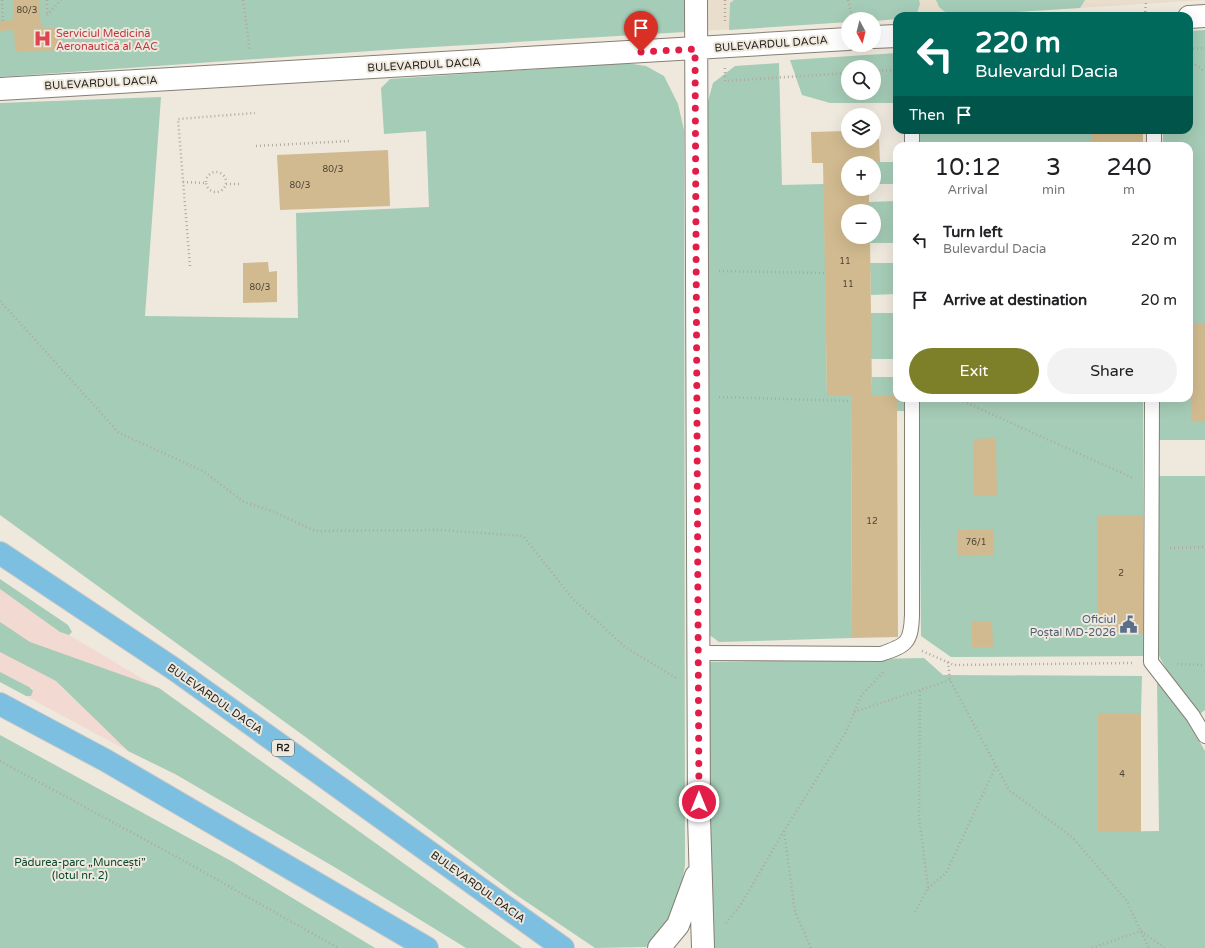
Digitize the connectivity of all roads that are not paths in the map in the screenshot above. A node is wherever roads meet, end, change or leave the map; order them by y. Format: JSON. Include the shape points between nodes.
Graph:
{"nodes":[{"id":1,"x":696,"y":0,"type":"edge"},
{"id":2,"x":1205,"y":16,"type":"edge"},
{"id":3,"x":1193,"y":18,"type":"edge"},
{"id":4,"x":893,"y":36,"type":"edge"},
{"id":5,"x":881,"y":37,"type":"edge"},
{"id":6,"x":841,"y":39,"type":"edge"},
{"id":7,"x":695,"y":49,"type":"junction"},
{"id":8,"x":0,"y":88,"type":"edge"},
{"id":9,"x":912,"y":402,"type":"edge"},
{"id":10,"x":1152,"y":402,"type":"edge"},
{"id":11,"x":0,"y":552,"type":"edge"},
{"id":12,"x":698,"y":653,"type":"junction"},
{"id":13,"x":0,"y":704,"type":"edge"},
{"id":14,"x":1205,"y":736,"type":"edge"},
{"id":15,"x":700,"y":865,"type":"junction"},
{"id":16,"x":702,"y":941,"type":"edge"},
{"id":17,"x":427,"y":948,"type":"edge"},
{"id":18,"x":563,"y":948,"type":"edge"},
{"id":19,"x":658,"y":948,"type":"edge"}],
"edges":[{"from":1,"to":7,"type":"street"},
{"from":2,"to":3,"type":"street"},
{"from":4,"to":5,"type":"street"},
{"from":6,"to":7,"type":"street","name":"BULEVARDUL DACIA"},
{"from":7,"to":8,"type":"street","name":"BULEVARDUL DACIA"},
{"from":7,"to":12,"type":"street"},
{"from":9,"to":12,"type":"lane","via":[[911,634],[900,646],[881,654]]},
{"from":10,"to":14,"type":"lane","via":[[1151,662],[1193,716]]},
{"from":11,"to":18,"type":"main road","name":"BULEVARDUL DACIA","number":"R2","via":[[174,669]]},
{"from":12,"to":15,"type":"street"},
{"from":13,"to":17,"type":"main road","via":[[105,760]]},
{"from":15,"to":16,"type":"street"},
{"from":15,"to":19,"type":"street","via":[[678,925]]}]}
